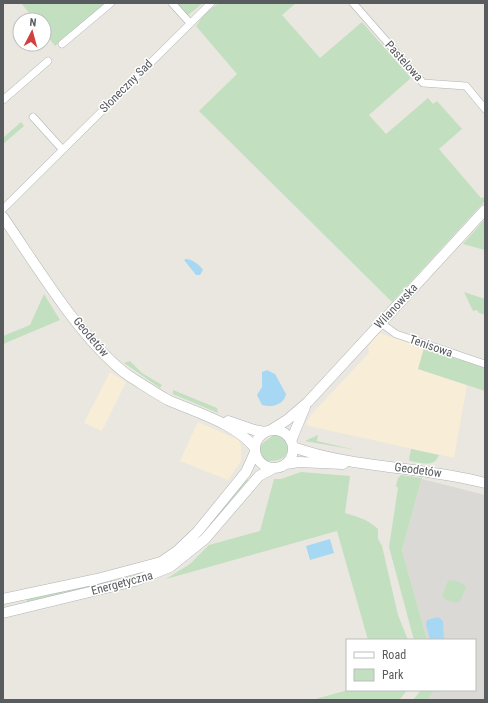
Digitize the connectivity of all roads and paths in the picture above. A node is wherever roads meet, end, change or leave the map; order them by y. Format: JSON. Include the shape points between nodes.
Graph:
{"nodes":[{"id":1,"x":111,"y":3,"type":"edge"},
{"id":2,"x":172,"y":3,"type":"edge"},
{"id":3,"x":211,"y":3,"type":"edge"},
{"id":4,"x":353,"y":3,"type":"edge"},
{"id":5,"x":190,"y":23,"type":"junction"},
{"id":6,"x":62,"y":44,"type":"dead end"},
{"id":7,"x":48,"y":61,"type":"dead end"},
{"id":8,"x":3,"y":100,"type":"edge"},
{"id":9,"x":485,"y":109,"type":"edge"},
{"id":10,"x":33,"y":117,"type":"dead end"},
{"id":11,"x":62,"y":149,"type":"junction"},
{"id":12,"x":3,"y":209,"type":"edge"},
{"id":13,"x":485,"y":210,"type":"edge"},
{"id":14,"x":3,"y":216,"type":"edge"},
{"id":15,"x":381,"y":323,"type":"junction"},
{"id":16,"x":485,"y":364,"type":"edge"},
{"id":17,"x":308,"y":402,"type":"junction"},
{"id":18,"x":213,"y":418,"type":"junction"},
{"id":19,"x":268,"y":431,"type":"junction"},
{"id":20,"x":292,"y":444,"type":"junction"},
{"id":21,"x":255,"y":450,"type":"junction"},
{"id":22,"x":350,"y":462,"type":"junction"},
{"id":23,"x":286,"y":464,"type":"junction"},
{"id":24,"x":274,"y":468,"type":"junction"},
{"id":25,"x":485,"y":482,"type":"edge"},
{"id":26,"x":3,"y":599,"type":"edge"},
{"id":27,"x":3,"y":613,"type":"edge"}],
"edges":[{"from":1,"to":6,"type":"street"},
{"from":2,"to":5,"type":"street"},
{"from":3,"to":5,"type":"street","name":"Słoneczny Sad"},
{"from":4,"to":9,"type":"street","name":"Pastelowa","via":[[423,83],[466,86]]},
{"from":5,"to":11,"type":"street","name":"Słoneczny Sad"},
{"from":7,"to":8,"type":"street"},
{"from":10,"to":11,"type":"street"},
{"from":11,"to":12,"type":"street","name":"Słoneczny Sad"},
{"from":13,"to":15,"type":"street","name":"Wilanowska"},
{"from":14,"to":18,"type":"street","name":"Geodetów","via":[[69,311],[106,356],[130,376],[162,396]]},
{"from":15,"to":16,"type":"street","name":"Tenisowa","via":[[396,334]]},
{"from":15,"to":17,"type":"street","name":"Wilanowska"},
{"from":17,"to":19,"type":"street","name":"Wilanowska"},
{"from":17,"to":20,"type":"street","name":"Wilanowska","via":[[300,417]]},
{"from":18,"to":19,"type":"street","name":"Geodetów","via":[[254,430]]},
{"from":18,"to":21,"type":"street","name":"Geodetów","via":[[241,434]]},
{"from":19,"to":20,"type":"street","via":[[283,433]]},
{"from":19,"to":21,"type":"street","via":[[258,438]]},
{"from":20,"to":22,"type":"street","name":"Geodetów","via":[[312,454]]},
{"from":20,"to":23,"type":"street","via":[[291,456]]},
{"from":21,"to":24,"type":"street","via":[[262,464]]},
{"from":21,"to":26,"type":"street","name":"Energetyczna","via":[[246,472],[202,527],[177,551],[161,562],[103,578]]},
{"from":22,"to":23,"type":"street","name":"Geodetów"},
{"from":22,"to":25,"type":"street","name":"Geodetów","via":[[407,468]]},
{"from":23,"to":24,"type":"street"},
{"from":24,"to":27,"type":"street","name":"Energetyczna","via":[[259,476],[205,539],[170,567],[134,581]]}]}
